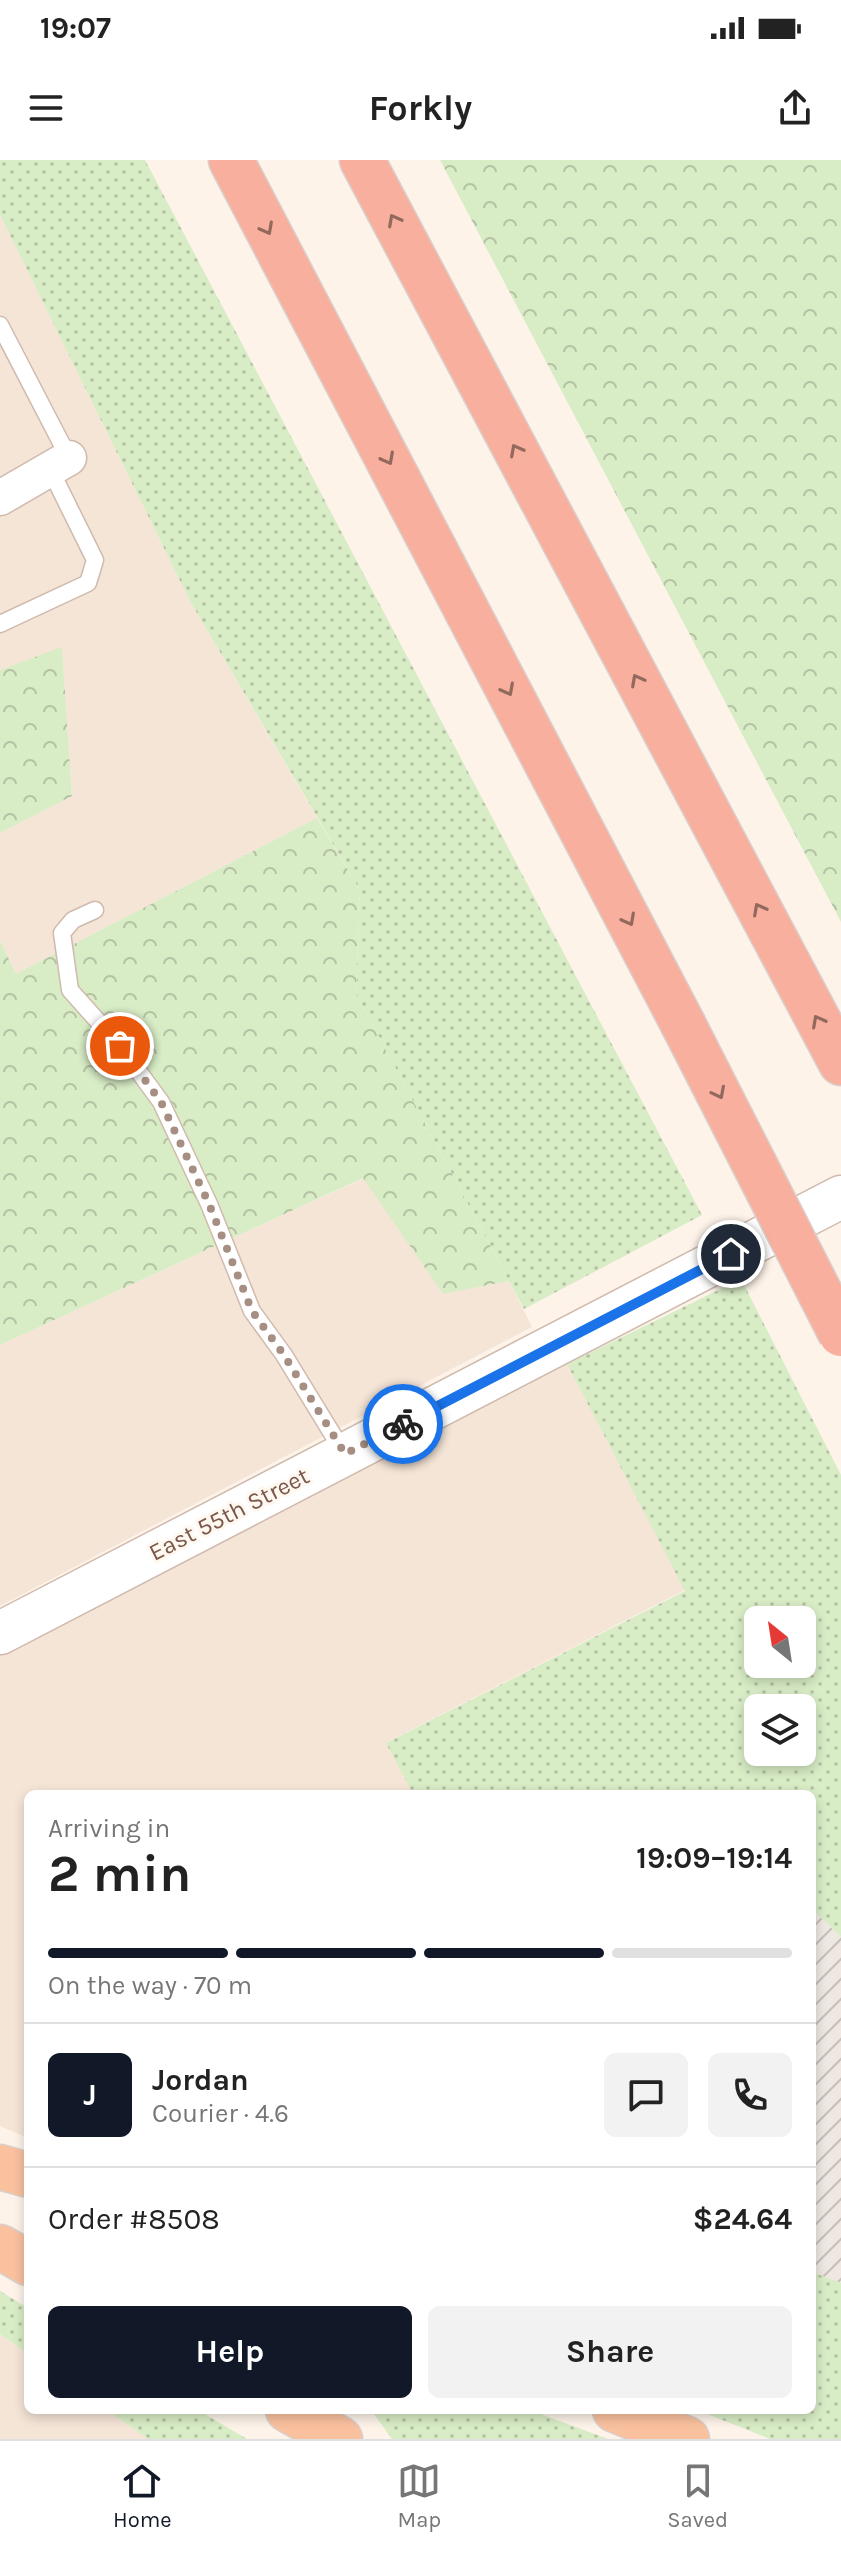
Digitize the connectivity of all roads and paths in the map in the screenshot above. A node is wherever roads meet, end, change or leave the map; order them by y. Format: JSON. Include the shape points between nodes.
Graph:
{"nodes":[{"id":1,"x":231,"y":160,"type":"edge"},
{"id":2,"x":362,"y":160,"type":"edge"},
{"id":3,"x":0,"y":325,"type":"edge"},
{"id":4,"x":60,"y":463,"type":"junction"},
{"id":5,"x":0,"y":498,"type":"edge"},
{"id":6,"x":0,"y":624,"type":"edge"},
{"id":7,"x":95,"y":910,"type":"dead end"},
{"id":8,"x":841,"y":1063,"type":"edge"},
{"id":9,"x":841,"y":1197,"type":"edge"},
{"id":10,"x":841,"y":1334,"type":"edge"},
{"id":11,"x":345,"y":1454,"type":"junction"},
{"id":12,"x":0,"y":1633,"type":"edge"},
{"id":13,"x":0,"y":2167,"type":"edge"},
{"id":14,"x":24,"y":2174,"type":"edge"},
{"id":15,"x":0,"y":2247,"type":"edge"},
{"id":16,"x":24,"y":2261,"type":"edge"},
{"id":17,"x":625,"y":2414,"type":"edge"},
{"id":18,"x":687,"y":2439,"type":"edge"}],
"edges":[{"from":1,"to":10,"type":"highway","one_way":true,"bridge":true},
{"from":8,"to":2,"type":"highway","one_way":true},
{"from":3,"to":4,"type":"lane"},
{"from":4,"to":5,"type":"street"},
{"from":4,"to":6,"type":"lane","via":[[95,560],[88,583]]},
{"from":7,"to":11,"type":"lane","via":[[73,920],[62,933],[70,990],[161,1102],[252,1311]]},
{"from":9,"to":11,"type":"street","name":"East 55th Street"},
{"from":11,"to":12,"type":"street","name":"East 55th Street"},
{"from":13,"to":14,"type":"highway"},
{"from":15,"to":16,"type":"highway"},
{"from":17,"to":18,"type":"highway"}]}
